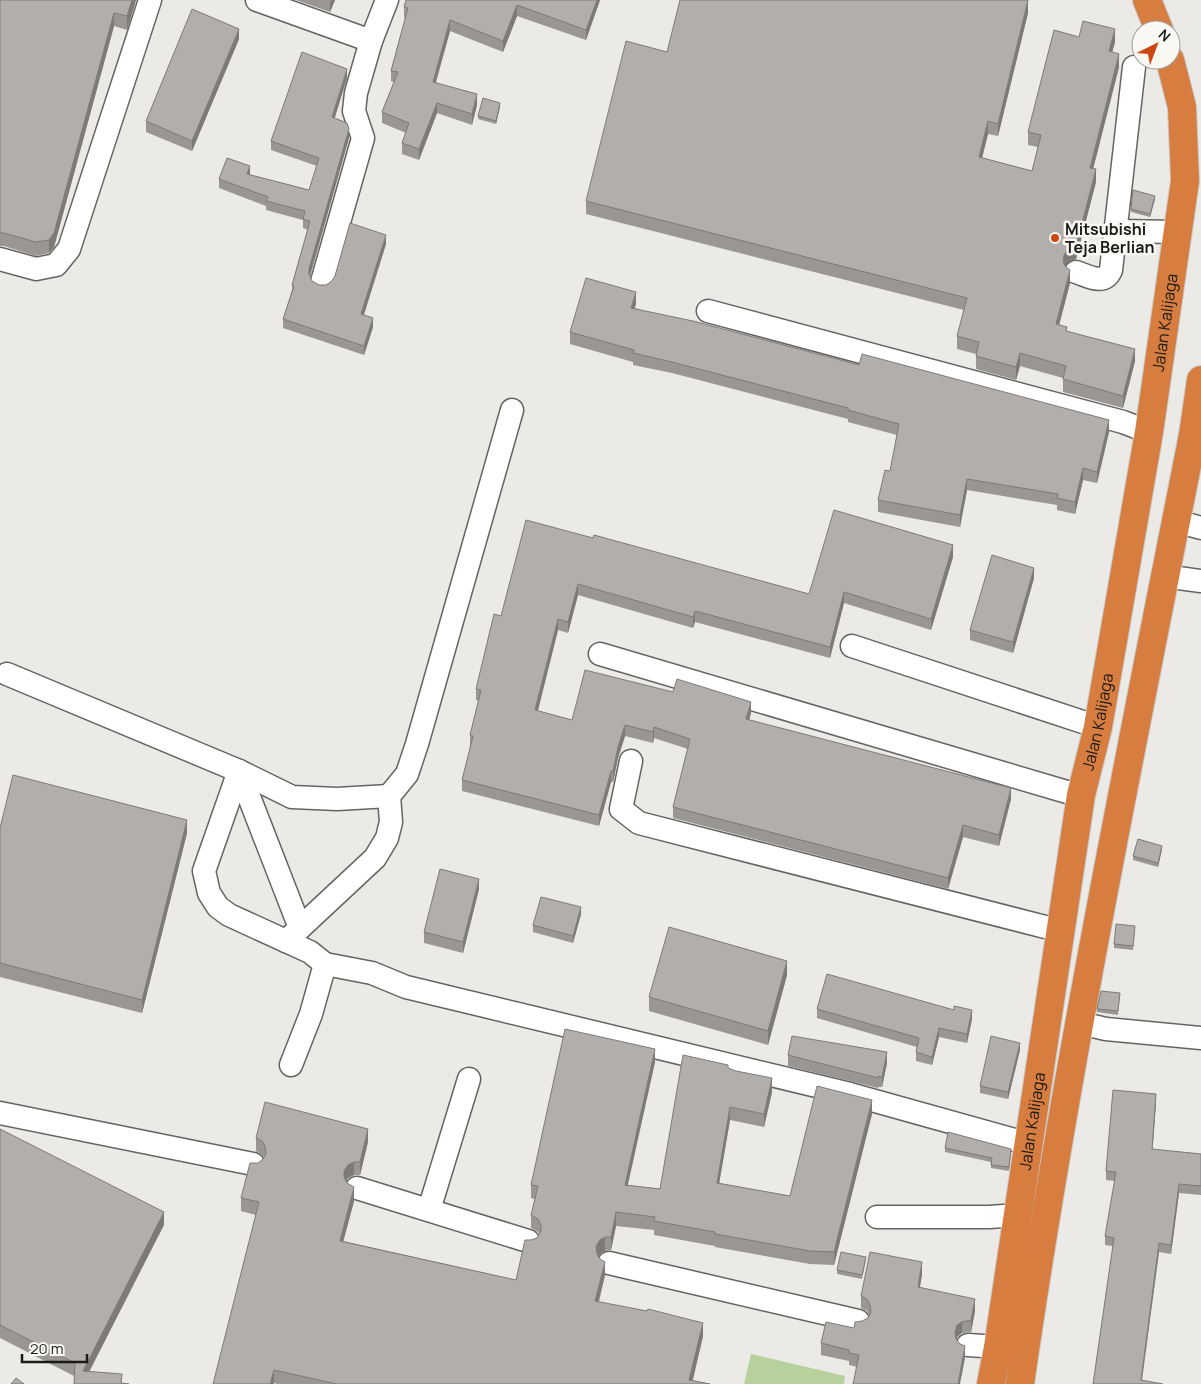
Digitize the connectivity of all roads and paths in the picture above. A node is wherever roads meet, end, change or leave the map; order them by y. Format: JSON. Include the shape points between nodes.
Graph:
{"nodes":[{"id":1,"x":150,"y":0,"type":"edge"},
{"id":2,"x":257,"y":0,"type":"edge"},
{"id":3,"x":387,"y":0,"type":"edge"},
{"id":4,"x":1147,"y":0,"type":"edge"},
{"id":5,"x":1155,"y":20,"type":"edge"},
{"id":6,"x":371,"y":41,"type":"junction"},
{"id":7,"x":1134,"y":70,"type":"edge"},
{"id":8,"x":1173,"y":70,"type":"edge"},
{"id":9,"x":1116,"y":231,"type":"junction"},
{"id":10,"x":1178,"y":232,"type":"junction"},
{"id":11,"x":0,"y":259,"type":"edge"},
{"id":12,"x":1076,"y":272,"type":"dead end"},
{"id":13,"x":322,"y":282,"type":"dead end"},
{"id":14,"x":708,"y":311,"type":"dead end"},
{"id":15,"x":1201,"y":380,"type":"edge"},
{"id":16,"x":512,"y":410,"type":"dead end"},
{"id":17,"x":1149,"y":432,"type":"junction"},
{"id":18,"x":1193,"y":435,"type":"junction"},
{"id":19,"x":1188,"y":525,"type":"edge"},
{"id":20,"x":1164,"y":576,"type":"junction"},
{"id":21,"x":1201,"y":581,"type":"edge"},
{"id":22,"x":852,"y":646,"type":"dead end"},
{"id":23,"x":600,"y":654,"type":"dead end"},
{"id":24,"x":7,"y":674,"type":"dead end"},
{"id":25,"x":1098,"y":727,"type":"junction"},
{"id":26,"x":631,"y":760,"type":"dead end"},
{"id":27,"x":239,"y":772,"type":"junction"},
{"id":28,"x":1081,"y":795,"type":"junction"},
{"id":29,"x":389,"y":796,"type":"junction"},
{"id":30,"x":1061,"y":931,"type":"junction"},
{"id":31,"x":293,"y":935,"type":"junction"},
{"id":32,"x":325,"y":964,"type":"junction"},
{"id":33,"x":1080,"y":1024,"type":"junction"},
{"id":34,"x":1201,"y":1038,"type":"edge"},
{"id":35,"x":291,"y":1065,"type":"dead end"},
{"id":36,"x":469,"y":1079,"type":"dead end"},
{"id":37,"x":0,"y":1113,"type":"edge"},
{"id":38,"x":1029,"y":1144,"type":"junction"},
{"id":39,"x":253,"y":1164,"type":"edge"},
{"id":40,"x":357,"y":1188,"type":"dead end"},
{"id":41,"x":429,"y":1210,"type":"junction"},
{"id":42,"x":1018,"y":1215,"type":"junction"},
{"id":43,"x":877,"y":1217,"type":"dead end"},
{"id":44,"x":528,"y":1241,"type":"edge"},
{"id":45,"x":608,"y":1263,"type":"dead end"},
{"id":46,"x":858,"y":1321,"type":"edge"},
{"id":47,"x":968,"y":1345,"type":"dead end"},
{"id":48,"x":998,"y":1347,"type":"junction"},
{"id":49,"x":991,"y":1384,"type":"edge"},
{"id":50,"x":1020,"y":1384,"type":"edge"}],
"edges":[{"from":1,"to":11,"type":"street","via":[[69,249],[56,264],[36,269]]},
{"from":2,"to":6,"type":"street"},
{"from":3,"to":6,"type":"street"},
{"from":4,"to":5,"type":"highway"},
{"from":6,"to":13,"type":"street","via":[[354,111],[363,138]]},
{"from":7,"to":9,"type":"street"},
{"from":8,"to":10,"type":"highway","name":"Jalan Kalijaga","via":[[1182,107],[1185,181]]},
{"from":9,"to":10,"type":"street"},
{"from":9,"to":12,"type":"street","via":[[1108,276],[1097,279]]},
{"from":10,"to":17,"type":"highway","name":"Jalan Kalijaga"},
{"from":14,"to":17,"type":"street","via":[[1123,422]]},
{"from":15,"to":18,"type":"highway","name":"Jalan Kalijaga"},
{"from":16,"to":29,"type":"street","via":[[417,744],[407,774]]},
{"from":17,"to":18,"type":"highway"},
{"from":17,"to":25,"type":"highway","name":"Jalan Kalijaga"},
{"from":18,"to":19,"type":"highway","name":"Jalan Kalijaga"},
{"from":19,"to":20,"type":"highway","name":"Jalan Kalijaga"},
{"from":20,"to":21,"type":"street"},
{"from":20,"to":33,"type":"highway","name":"Jalan Kalijaga"},
{"from":22,"to":25,"type":"street"},
{"from":23,"to":28,"type":"street"},
{"from":24,"to":27,"type":"street"},
{"from":25,"to":28,"type":"highway","name":"Jalan Kalijaga"},
{"from":26,"to":30,"type":"street","via":[[621,809],[639,823]]},
{"from":27,"to":29,"type":"street","via":[[292,798]]},
{"from":27,"to":31,"type":"street"},
{"from":27,"to":31,"type":"street","via":[[204,871],[209,893],[228,915]]},
{"from":28,"to":30,"type":"highway","name":"Jalan Kalijaga"},
{"from":29,"to":31,"type":"street","via":[[390,822],[386,838],[374,858]]},
{"from":30,"to":38,"type":"highway","name":"Jalan Kalijaga"},
{"from":31,"to":32,"type":"street"},
{"from":32,"to":35,"type":"street"},
{"from":32,"to":38,"type":"street","via":[[372,973],[406,987],[850,1094]]},
{"from":33,"to":34,"type":"street"},
{"from":33,"to":50,"type":"highway","name":"Jalan Kalijaga"},
{"from":36,"to":41,"type":"street"},
{"from":37,"to":39,"type":"street"},
{"from":38,"to":42,"type":"highway","name":"Jalan Kalijaga"},
{"from":40,"to":41,"type":"street"},
{"from":41,"to":44,"type":"street"},
{"from":42,"to":43,"type":"street"},
{"from":42,"to":48,"type":"highway","name":"Jalan Kalijaga"},
{"from":45,"to":46,"type":"street"},
{"from":47,"to":48,"type":"street"},
{"from":48,"to":49,"type":"highway","name":"Jalan Kalijaga"}]}
